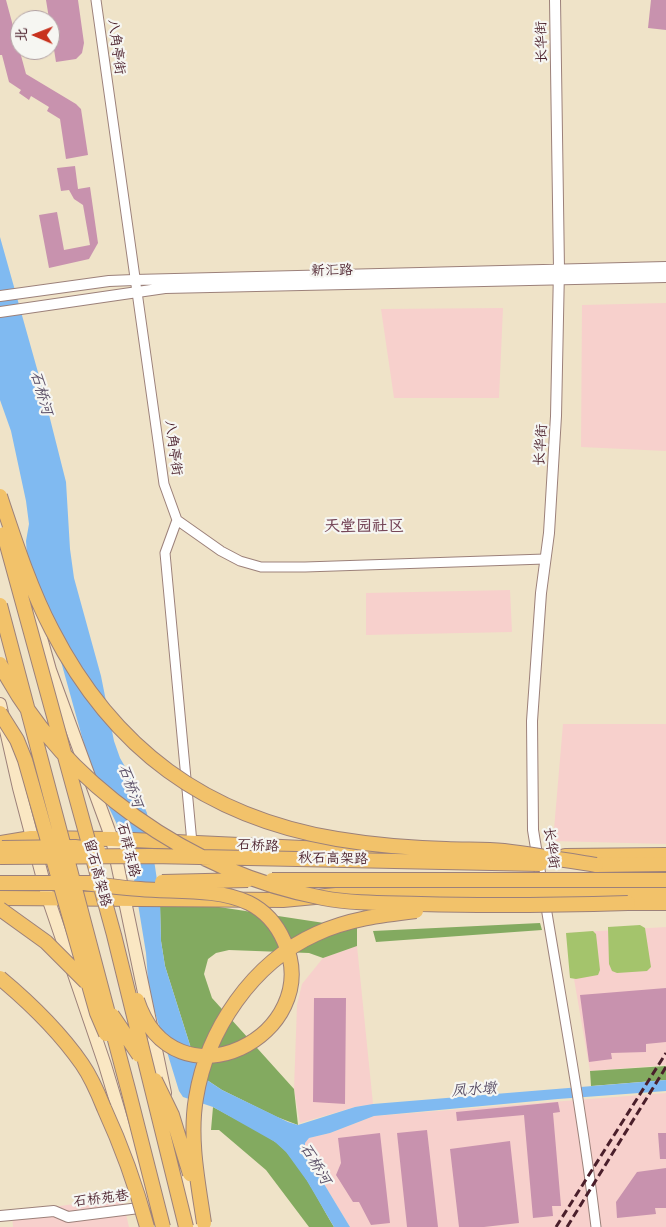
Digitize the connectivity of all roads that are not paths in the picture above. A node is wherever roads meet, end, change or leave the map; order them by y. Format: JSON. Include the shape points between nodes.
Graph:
{"nodes":[{"id":1,"x":96,"y":0,"type":"edge"},
{"id":2,"x":555,"y":0,"type":"edge"},
{"id":3,"x":666,"y":266,"type":"edge"},
{"id":4,"x":559,"y":274,"type":"junction"},
{"id":5,"x":666,"y":277,"type":"edge"},
{"id":6,"x":134,"y":280,"type":"junction"},
{"id":7,"x":136,"y":293,"type":"junction"},
{"id":8,"x":0,"y":296,"type":"edge"},
{"id":9,"x":0,"y":312,"type":"edge"},
{"id":10,"x":0,"y":489,"type":"edge"},
{"id":11,"x":0,"y":496,"type":"edge"},
{"id":12,"x":177,"y":520,"type":"junction"},
{"id":13,"x":0,"y":521,"type":"edge"},
{"id":14,"x":545,"y":559,"type":"junction"},
{"id":15,"x":0,"y":605,"type":"edge"},
{"id":16,"x":0,"y":664,"type":"edge"},
{"id":17,"x":0,"y":704,"type":"edge"},
{"id":18,"x":0,"y":713,"type":"edge"},
{"id":19,"x":80,"y":809,"type":"junction"},
{"id":20,"x":31,"y":838,"type":"junction"},
{"id":21,"x":115,"y":839,"type":"junction"},
{"id":22,"x":0,"y":843,"type":"edge"},
{"id":23,"x":192,"y":843,"type":"junction"},
{"id":24,"x":0,"y":848,"type":"edge"},
{"id":25,"x":666,"y":855,"type":"edge"},
{"id":26,"x":151,"y":856,"type":"junction"},
{"id":27,"x":538,"y":856,"type":"junction"},
{"id":28,"x":0,"y":858,"type":"edge"},
{"id":29,"x":666,"y":864,"type":"edge"},
{"id":30,"x":596,"y":865,"type":"junction"},
{"id":31,"x":666,"y":880,"type":"edge"},
{"id":32,"x":0,"y":883,"type":"edge"},
{"id":33,"x":84,"y":883,"type":"junction"},
{"id":34,"x":666,"y":890,"type":"edge"},
{"id":35,"x":543,"y":891,"type":"junction"},
{"id":36,"x":0,"y":898,"type":"edge"},
{"id":37,"x":48,"y":898,"type":"junction"},
{"id":38,"x":130,"y":900,"type":"junction"},
{"id":39,"x":666,"y":903,"type":"edge"},
{"id":40,"x":484,"y":906,"type":"junction"},
{"id":41,"x":0,"y":909,"type":"edge"},
{"id":42,"x":0,"y":978,"type":"edge"},
{"id":43,"x":128,"y":1089,"type":"junction"},
{"id":44,"x":148,"y":1207,"type":"junction"},
{"id":45,"x":0,"y":1216,"type":"edge"},
{"id":46,"x":201,"y":1226,"type":"edge"},
{"id":47,"x":147,"y":1227,"type":"edge"},
{"id":48,"x":153,"y":1227,"type":"edge"},
{"id":49,"x":163,"y":1227,"type":"edge"},
{"id":50,"x":186,"y":1227,"type":"edge"},
{"id":51,"x":596,"y":1227,"type":"edge"}],
"edges":[{"from":1,"to":6,"type":"street","name":"八角亭街"},
{"from":2,"to":4,"type":"street","name":"长华街"},
{"from":3,"to":4,"type":"street","name":"新汇路"},
{"from":4,"to":5,"type":"street","name":"新汇路"},
{"from":4,"to":6,"type":"street","name":"新汇路"},
{"from":4,"to":7,"type":"street","name":"新汇路","via":[[165,288]]},
{"from":4,"to":14,"type":"street","name":"长华街","via":[[556,416]]},
{"from":6,"to":7,"type":"street","name":"八角亭街"},
{"from":6,"to":8,"type":"street","name":"新汇路"},
{"from":7,"to":9,"type":"street","name":"新汇路"},
{"from":7,"to":12,"type":"street","name":"八角亭街","via":[[164,484]]},
{"from":10,"to":21,"type":"main road","name":"石祥东路","via":[[50,670]]},
{"from":11,"to":30,"type":"main road","bridge":true,"via":[[38,601],[81,680],[138,746],[201,793],[274,824],[338,840],[503,851]]},
{"from":12,"to":14,"type":"street","via":[[221,551],[261,567]]},
{"from":12,"to":23,"type":"street","via":[[165,553]]},
{"from":13,"to":19,"type":"main road","name":"留石高架路","bridge":true},
{"from":14,"to":27,"type":"street","name":"长华街","via":[[532,721],[533,830]]},
{"from":15,"to":43,"type":"main road","name":"留石高架路","bridge":true},
{"from":16,"to":40,"type":"main road","bridge":true,"via":[[44,732],[98,788],[136,817],[201,856],[245,876],[324,898]]},
{"from":17,"to":20,"type":"main road"},
{"from":18,"to":43,"type":"main road","bridge":true,"via":[[12,730],[25,760],[97,1013]]},
{"from":19,"to":33,"type":"main road","bridge":true,"via":[[97,845],[107,883],[109,892],[133,985],[142,1013],[156,1035],[183,1052],[220,1056],[251,1044],[282,1011],[290,995],[289,952],[270,919],[248,903],[218,894],[140,889],[112,886],[102,885]]},
{"from":19,"to":50,"type":"main road","name":"留石高架路","bridge":true},
{"from":20,"to":21,"type":"main road","name":"石桥路"},
{"from":20,"to":22,"type":"main road","name":"石桥路"},
{"from":20,"to":37,"type":"main road"},
{"from":21,"to":23,"type":"main road","name":"石桥路"},
{"from":21,"to":38,"type":"main road","name":"石祥东路"},
{"from":23,"to":27,"type":"main road","name":"石桥路","via":[[498,857]]},
{"from":24,"to":26,"type":"main road","bridge":true,"via":[[75,847]]},
{"from":25,"to":27,"type":"main road","name":"石桥路"},
{"from":26,"to":28,"type":"main road","name":"秋石高架路","bridge":true},
{"from":26,"to":30,"type":"main road","name":"秋石高架路","bridge":true},
{"from":27,"to":35,"type":"street","name":"长华街"},
{"from":29,"to":30,"type":"main road","name":"秋石高架路"},
{"from":31,"to":33,"type":"main road","name":"秋石高架路","bridge":true},
{"from":32,"to":33,"type":"main road","name":"秋石高架路","bridge":true},
{"from":34,"to":35,"type":"main road"},
{"from":35,"to":38,"type":"main road","via":[[368,892],[283,900]]},
{"from":35,"to":51,"type":"street","via":[[580,1106]]},
{"from":36,"to":37,"type":"main road"},
{"from":37,"to":38,"type":"main road"},
{"from":37,"to":44,"type":"main road","via":[[105,1065]]},
{"from":38,"to":46,"type":"main road","name":"石祥东路","via":[[180,1163]]},
{"from":39,"to":40,"type":"main road","bridge":true},
{"from":40,"to":46,"type":"main road","bridge":true,"via":[[383,914],[334,927],[295,945],[246,989],[231,1008],[205,1059],[195,1099],[193,1142]]},
{"from":41,"to":46,"type":"main road","bridge":true,"via":[[46,942],[75,969],[138,1052],[172,1115]]},
{"from":42,"to":47,"type":"main road","bridge":true,"via":[[63,1039],[83,1065],[127,1162]]},
{"from":43,"to":49,"type":"main road","name":"留石高架路","bridge":true},
{"from":44,"to":45,"type":"street","name":"石桥苑巷","via":[[68,1217],[54,1211]]},
{"from":44,"to":48,"type":"main road"}]}
